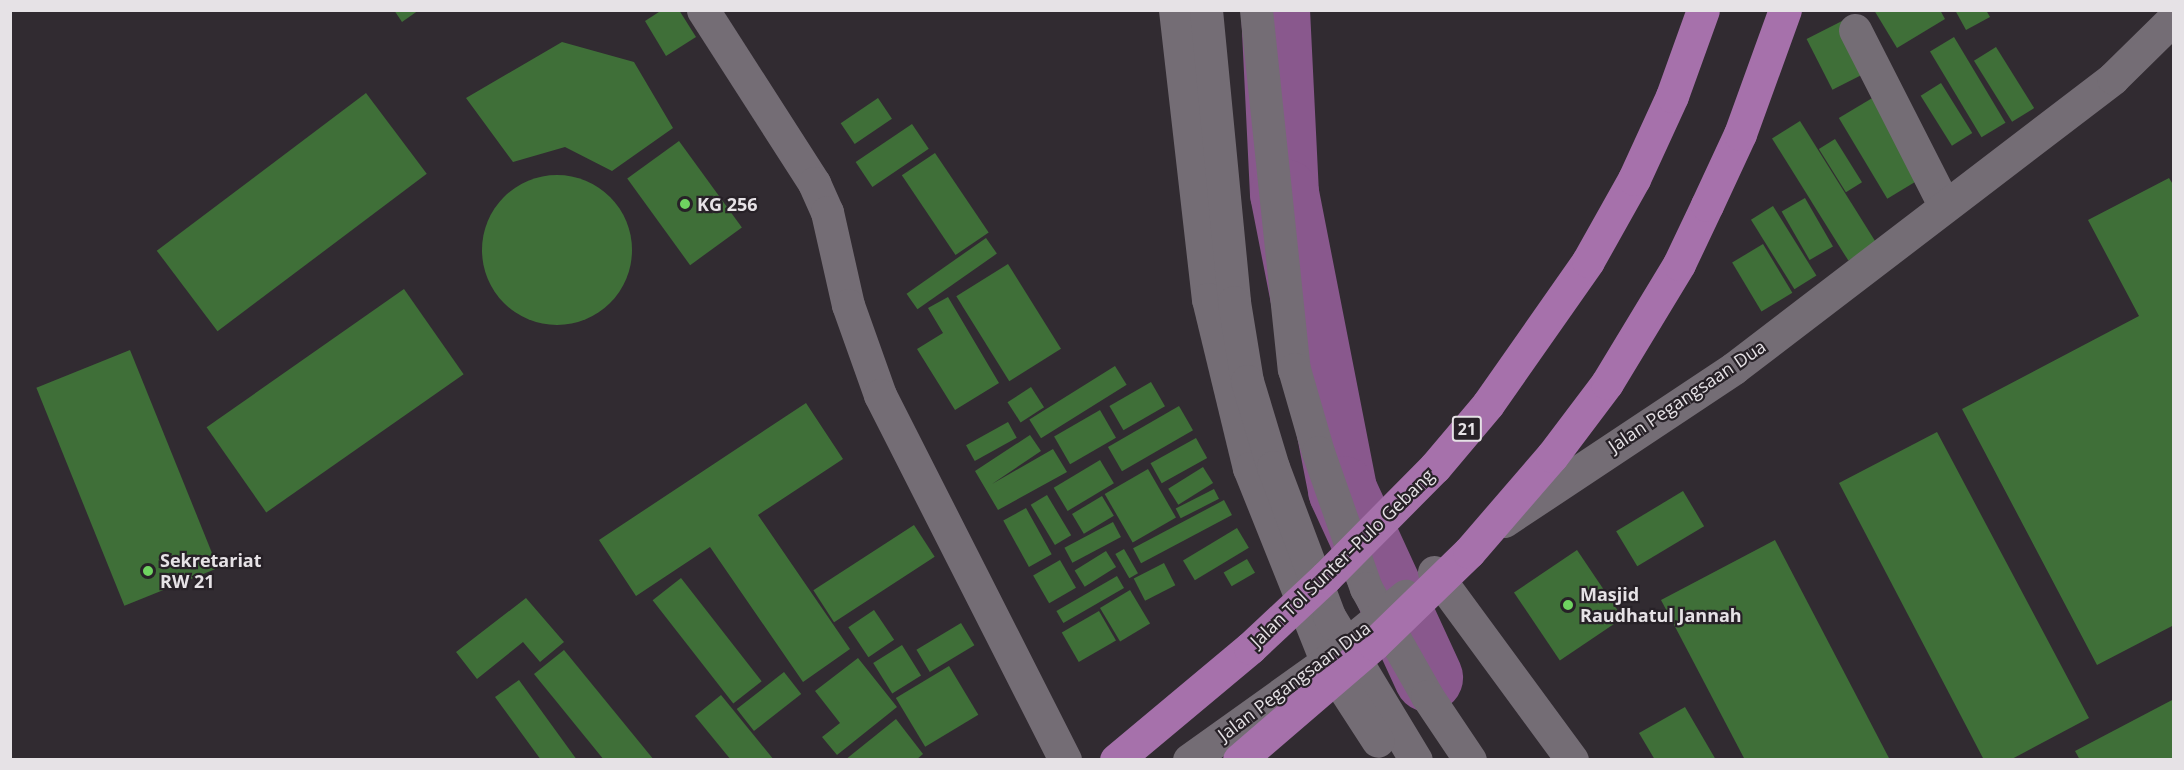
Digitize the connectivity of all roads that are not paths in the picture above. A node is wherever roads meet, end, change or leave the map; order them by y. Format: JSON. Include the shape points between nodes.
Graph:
{"nodes":[{"id":1,"x":703,"y":10,"type":"edge"},
{"id":2,"x":1175,"y":10,"type":"edge"},
{"id":3,"x":1206,"y":10,"type":"edge"},
{"id":4,"x":1256,"y":10,"type":"edge"},
{"id":5,"x":1703,"y":10,"type":"edge"},
{"id":6,"x":1785,"y":10,"type":"edge"},
{"id":7,"x":2174,"y":18,"type":"edge"},
{"id":8,"x":1855,"y":30,"type":"dead end"},
{"id":9,"x":1944,"y":205,"type":"junction"},
{"id":10,"x":1428,"y":577,"type":"junction"},
{"id":11,"x":1326,"y":661,"type":"junction"},
{"id":12,"x":1065,"y":759,"type":"edge"},
{"id":13,"x":1116,"y":759,"type":"edge"},
{"id":14,"x":1189,"y":759,"type":"edge"},
{"id":15,"x":1239,"y":759,"type":"edge"},
{"id":16,"x":1391,"y":759,"type":"edge"},
{"id":17,"x":1416,"y":759,"type":"edge"},
{"id":18,"x":1470,"y":759,"type":"edge"},
{"id":19,"x":1572,"y":759,"type":"edge"}],
"edges":[{"from":1,"to":12,"type":"main road","via":[[814,183],[827,212],[848,305],[880,394]]},
{"from":2,"to":11,"type":"main road","via":[[1208,299],[1249,468]]},
{"from":3,"to":17,"type":"main road","via":[[1234,302],[1247,381],[1273,467],[1329,616]]},
{"from":4,"to":18,"type":"main road","via":[[1294,369],[1318,452],[1366,588],[1427,696]]},
{"from":5,"to":13,"type":"highway","name":"Jalan Tol Sunter–Pulo Gebang","number":"21","via":[[1672,96],[1634,179],[1582,270],[1488,404],[1435,467],[1326,577],[1250,648]]},
{"from":6,"to":15,"type":"highway","via":[[1740,134],[1703,214],[1651,312],[1607,382],[1552,456],[1469,552],[1374,644]]},
{"from":7,"to":9,"type":"main road","name":"Jalan Pegangsaan Dua","via":[[2113,78]]},
{"from":8,"to":9,"type":"main road"},
{"from":9,"to":10,"type":"main road","name":"Jalan Pegangsaan Dua","via":[[1734,368],[1566,477]]},
{"from":10,"to":11,"type":"main road","name":"Jalan Pegangsaan Dua"},
{"from":10,"to":19,"type":"main road"},
{"from":11,"to":14,"type":"main road","name":"Jalan Pegangsaan Dua"},
{"from":11,"to":16,"type":"main road"}]}
